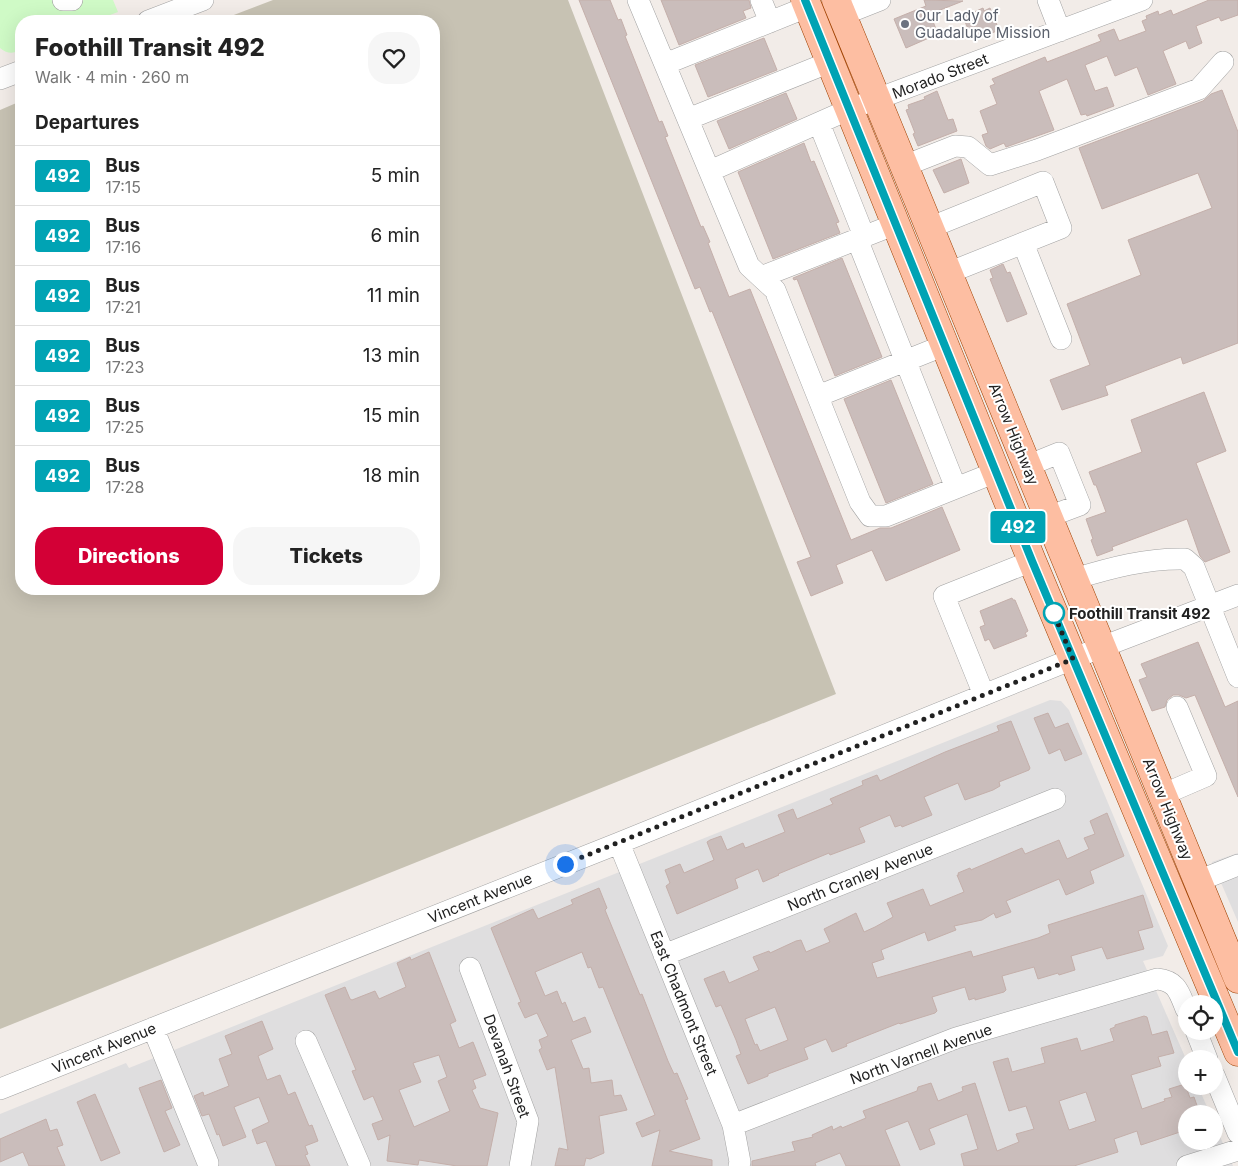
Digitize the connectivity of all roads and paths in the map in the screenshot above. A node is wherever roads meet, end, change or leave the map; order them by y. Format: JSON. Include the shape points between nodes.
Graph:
{"nodes":[{"id":1,"x":62,"y":0,"type":"edge"},
{"id":2,"x":72,"y":0,"type":"edge"},
{"id":3,"x":203,"y":0,"type":"edge"},
{"id":4,"x":638,"y":0,"type":"edge"},
{"id":5,"x":761,"y":0,"type":"edge"},
{"id":6,"x":880,"y":0,"type":"edge"},
{"id":7,"x":1048,"y":0,"type":"edge"},
{"id":8,"x":1129,"y":2,"type":"edge"},
{"id":9,"x":806,"y":4,"type":"edge"},
{"id":10,"x":839,"y":7,"type":"edge"},
{"id":11,"x":164,"y":15,"type":"edge"},
{"id":12,"x":770,"y":22,"type":"junction"},
{"id":13,"x":1060,"y":30,"type":"junction"},
{"id":14,"x":830,"y":62,"type":"junction"},
{"id":15,"x":1223,"y":62,"type":"dead end"},
{"id":16,"x":665,"y":64,"type":"junction"},
{"id":17,"x":15,"y":73,"type":"edge"},
{"id":18,"x":0,"y":79,"type":"edge"},
{"id":19,"x":876,"y":100,"type":"junction"},
{"id":20,"x":850,"y":109,"type":"junction"},
{"id":21,"x":688,"y":119,"type":"junction"},
{"id":22,"x":819,"y":123,"type":"junction"},
{"id":23,"x":904,"y":166,"type":"junction"},
{"id":24,"x":710,"y":171,"type":"junction"},
{"id":25,"x":896,"y":224,"type":"junction"},
{"id":26,"x":929,"y":228,"type":"junction"},
{"id":27,"x":861,"y":238,"type":"junction"},
{"id":28,"x":1023,"y":242,"type":"junction"},
{"id":29,"x":948,"y":273,"type":"junction"},
{"id":30,"x":761,"y":277,"type":"junction"},
{"id":31,"x":1060,"y":338,"type":"dead end"},
{"id":32,"x":945,"y":345,"type":"junction"},
{"id":33,"x":906,"y":361,"type":"junction"},
{"id":34,"x":818,"y":396,"type":"junction"},
{"id":35,"x":996,"y":472,"type":"junction"},
{"id":36,"x":956,"y":488,"type":"junction"},
{"id":37,"x":1032,"y":561,"type":"junction"},
{"id":38,"x":1074,"y":579,"type":"junction"},
{"id":39,"x":1238,"y":595,"type":"edge"},
{"id":40,"x":1210,"y":606,"type":"junction"},
{"id":41,"x":1102,"y":647,"type":"junction"},
{"id":42,"x":1073,"y":659,"type":"junction"},
{"id":43,"x":1238,"y":678,"type":"edge"},
{"id":44,"x":984,"y":695,"type":"junction"},
{"id":45,"x":1177,"y":707,"type":"dead end"},
{"id":46,"x":1162,"y":795,"type":"junction"},
{"id":47,"x":1055,"y":798,"type":"dead end"},
{"id":48,"x":619,"y":843,"type":"junction"},
{"id":49,"x":1238,"y":865,"type":"edge"},
{"id":50,"x":1198,"y":881,"type":"junction"},
{"id":51,"x":664,"y":955,"type":"junction"},
{"id":52,"x":470,"y":968,"type":"dead end"},
{"id":53,"x":1238,"y":979,"type":"edge"},
{"id":54,"x":1180,"y":995,"type":"edge"},
{"id":55,"x":153,"y":1028,"type":"junction"},
{"id":56,"x":306,"y":1041,"type":"dead end"},
{"id":57,"x":1238,"y":1052,"type":"edge"},
{"id":58,"x":0,"y":1089,"type":"edge"},
{"id":59,"x":1223,"y":1095,"type":"edge"},
{"id":60,"x":733,"y":1125,"type":"junction"},
{"id":61,"x":1238,"y":1133,"type":"edge"},
{"id":62,"x":1238,"y":1150,"type":"edge"},
{"id":63,"x":208,"y":1164,"type":"dead end"},
{"id":64,"x":360,"y":1166,"type":"edge"},
{"id":65,"x":520,"y":1166,"type":"edge"},
{"id":66,"x":739,"y":1166,"type":"edge"},
{"id":67,"x":1187,"y":1166,"type":"edge"}],
"edges":[{"from":1,"to":2,"type":"street"},
{"from":3,"to":11,"type":"street"},
{"from":4,"to":16,"type":"street"},
{"from":5,"to":12,"type":"street"},
{"from":6,"to":10,"type":"street"},
{"from":7,"to":13,"type":"street"},
{"from":8,"to":13,"type":"street","name":"Morado Street"},
{"from":9,"to":12,"type":"street"},
{"from":9,"to":14,"type":"main road","name":"Arrow Highway"},
{"from":10,"to":19,"type":"main road","name":"Arrow Highway"},
{"from":12,"to":16,"type":"street"},
{"from":13,"to":19,"type":"street","name":"Morado Street"},
{"from":14,"to":20,"type":"main road","name":"Arrow Highway"},
{"from":14,"to":21,"type":"street"},
{"from":15,"to":23,"type":"street","via":[[1199,89],[990,165],[968,147],[955,146]]},
{"from":16,"to":21,"type":"street"},
{"from":17,"to":18,"type":"street"},
{"from":19,"to":20,"type":"street","name":"Morado Street"},
{"from":19,"to":23,"type":"main road","name":"Arrow Highway"},
{"from":20,"to":22,"type":"street","name":"Morado Street"},
{"from":20,"to":25,"type":"main road","name":"Arrow Highway"},
{"from":21,"to":24,"type":"street"},
{"from":22,"to":24,"type":"street","name":"Morado Street"},
{"from":22,"to":27,"type":"street"},
{"from":23,"to":26,"type":"main road","name":"Arrow Highway"},
{"from":24,"to":30,"type":"street","via":[[749,266]]},
{"from":25,"to":27,"type":"street"},
{"from":25,"to":32,"type":"main road","name":"Arrow Highway"},
{"from":26,"to":28,"type":"street","via":[[1043,182],[1062,228]]},
{"from":26,"to":29,"type":"main road","name":"Arrow Highway"},
{"from":27,"to":30,"type":"street"},
{"from":27,"to":33,"type":"street"},
{"from":28,"to":29,"type":"street"},
{"from":28,"to":31,"type":"street"},
{"from":29,"to":38,"type":"main road","name":"Arrow Highway"},
{"from":30,"to":34,"type":"street","via":[[775,290]]},
{"from":32,"to":33,"type":"street"},
{"from":32,"to":35,"type":"main road","name":"Arrow Highway"},
{"from":33,"to":34,"type":"street"},
{"from":33,"to":36,"type":"street"},
{"from":34,"to":36,"type":"street","via":[[860,502],[870,516],[886,516]]},
{"from":35,"to":36,"type":"street"},
{"from":35,"to":37,"type":"main road","name":"Arrow Highway"},
{"from":37,"to":42,"type":"main road","name":"Arrow Highway"},
{"from":37,"to":44,"type":"street","via":[[944,596]]},
{"from":38,"to":40,"type":"street","via":[[1121,565],[1185,559],[1194,567]]},
{"from":38,"to":41,"type":"main road","name":"Arrow Highway"},
{"from":39,"to":40,"type":"street","name":"Vincent Avenue"},
{"from":40,"to":41,"type":"street","name":"Vincent Avenue"},
{"from":40,"to":43,"type":"street"},
{"from":41,"to":42,"type":"street","name":"Vincent Avenue"},
{"from":41,"to":46,"type":"main road","name":"Arrow Highway"},
{"from":42,"to":44,"type":"street","name":"Vincent Avenue"},
{"from":42,"to":57,"type":"main road","name":"Arrow Highway"},
{"from":44,"to":48,"type":"street","name":"Vincent Avenue"},
{"from":45,"to":46,"type":"street","via":[[1206,776]]},
{"from":46,"to":50,"type":"main road","name":"Arrow Highway"},
{"from":47,"to":51,"type":"street","name":"North Cranley Avenue"},
{"from":48,"to":51,"type":"street","name":"East Chadmont Street"},
{"from":48,"to":55,"type":"street","name":"Vincent Avenue"},
{"from":49,"to":50,"type":"street"},
{"from":50,"to":53,"type":"main road","name":"Arrow Highway"},
{"from":51,"to":60,"type":"street","name":"East Chadmont Street"},
{"from":52,"to":65,"type":"street","name":"Devanah Street","via":[[528,1121]]},
{"from":54,"to":60,"type":"street","name":"North Varnell Avenue","via":[[1170,981],[1157,980],[956,1038]]},
{"from":55,"to":58,"type":"street","name":"Vincent Avenue"},
{"from":55,"to":63,"type":"street"},
{"from":56,"to":64,"type":"street"},
{"from":59,"to":61,"type":"street"},
{"from":60,"to":66,"type":"street","name":"East Chadmont Street"},
{"from":62,"to":67,"type":"street"}]}
